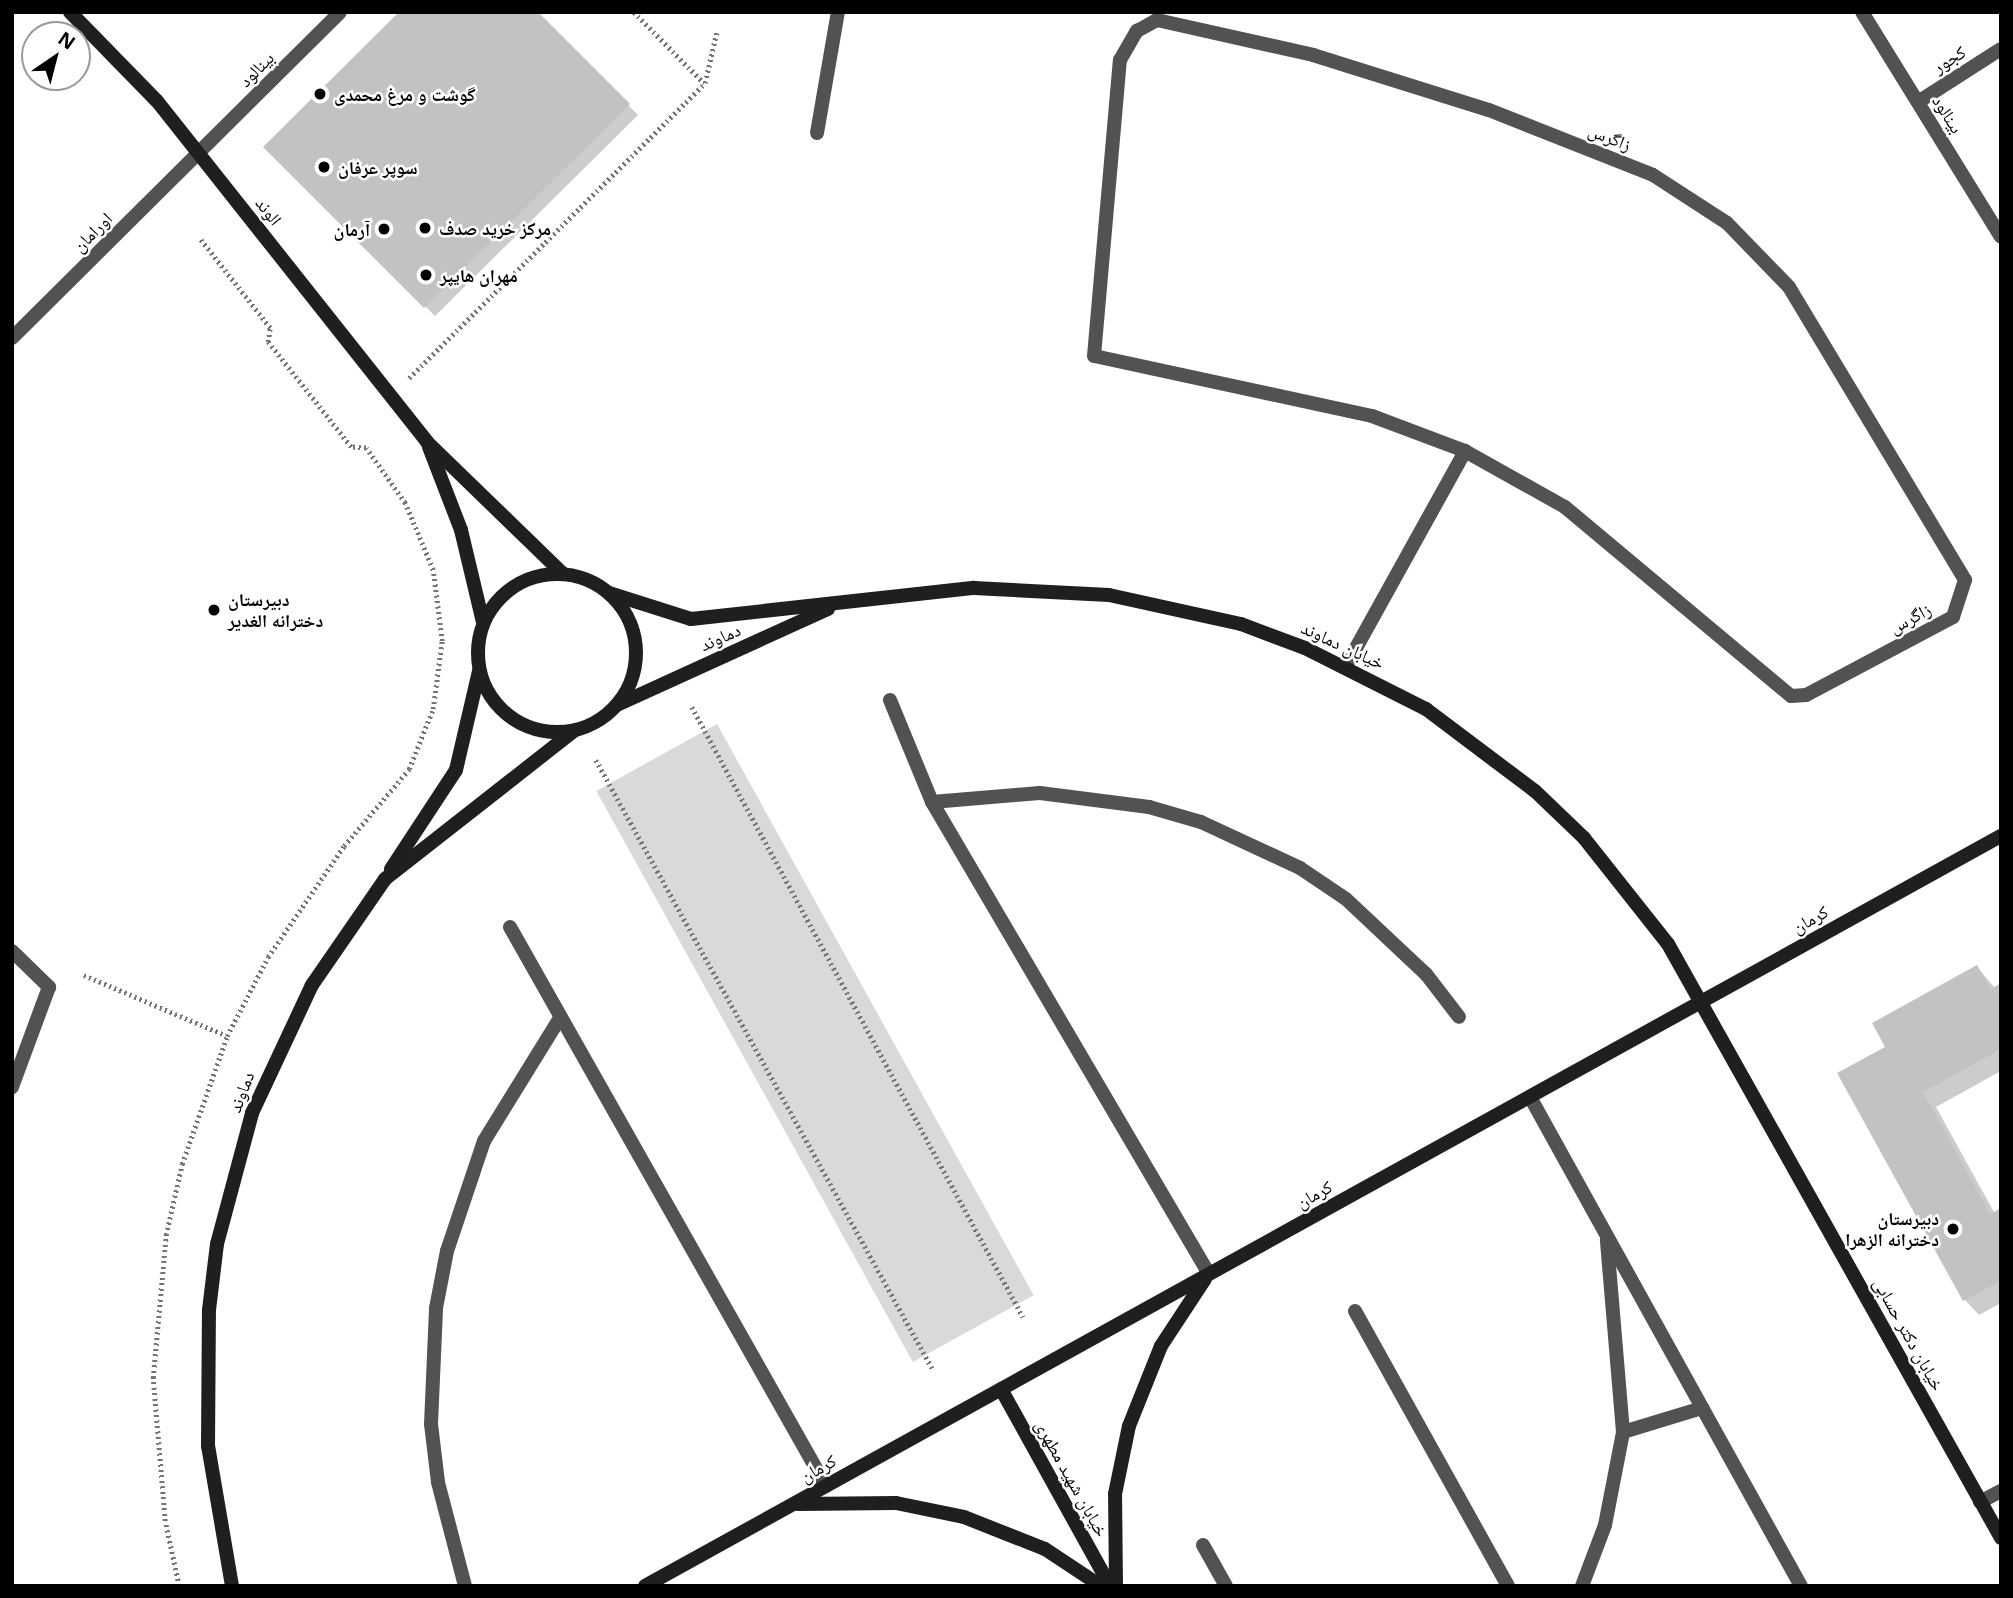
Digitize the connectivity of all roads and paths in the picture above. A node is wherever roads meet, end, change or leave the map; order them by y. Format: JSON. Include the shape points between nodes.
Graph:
{"nodes":[{"id":1,"x":70,"y":12,"type":"edge"},
{"id":2,"x":340,"y":12,"type":"edge"},
{"id":3,"x":634,"y":12,"type":"edge"},
{"id":4,"x":838,"y":12,"type":"edge"},
{"id":5,"x":1862,"y":12,"type":"edge"},
{"id":6,"x":718,"y":30,"type":"dead end"},
{"id":7,"x":2001,"y":49,"type":"edge"},
{"id":8,"x":705,"y":83,"type":"junction"},
{"id":9,"x":1918,"y":102,"type":"junction"},
{"id":10,"x":817,"y":133,"type":"dead end"},
{"id":11,"x":198,"y":153,"type":"junction"},
{"id":12,"x":2001,"y":237,"type":"edge"},
{"id":13,"x":200,"y":239,"type":"dead end"},
{"id":14,"x":12,"y":338,"type":"edge"},
{"id":15,"x":390,"y":396,"type":"junction"},
{"id":16,"x":427,"y":442,"type":"junction"},
{"id":17,"x":1465,"y":451,"type":"junction"},
{"id":18,"x":563,"y":574,"type":"junction"},
{"id":19,"x":609,"y":593,"type":"junction"},
{"id":20,"x":839,"y":604,"type":"junction"},
{"id":21,"x":483,"y":622,"type":"junction"},
{"id":22,"x":1346,"y":666,"type":"junction"},
{"id":23,"x":479,"y":671,"type":"junction"},
{"id":24,"x":890,"y":700,"type":"dead end"},
{"id":25,"x":617,"y":705,"type":"junction"},
{"id":26,"x":692,"y":707,"type":"dead end"},
{"id":27,"x":575,"y":730,"type":"junction"},
{"id":28,"x":596,"y":760,"type":"dead end"},
{"id":29,"x":932,"y":803,"type":"junction"},
{"id":30,"x":2001,"y":836,"type":"edge"},
{"id":31,"x":385,"y":878,"type":"junction"},
{"id":32,"x":510,"y":927,"type":"dead end"},
{"id":33,"x":12,"y":951,"type":"edge"},
{"id":34,"x":84,"y":975,"type":"dead end"},
{"id":35,"x":1703,"y":1000,"type":"junction"},
{"id":36,"x":1459,"y":1017,"type":"dead end"},
{"id":37,"x":560,"y":1018,"type":"junction"},
{"id":38,"x":227,"y":1036,"type":"junction"},
{"id":39,"x":12,"y":1087,"type":"edge"},
{"id":40,"x":1530,"y":1097,"type":"junction"},
{"id":41,"x":1607,"y":1235,"type":"junction"},
{"id":42,"x":1209,"y":1274,"type":"junction"},
{"id":43,"x":1356,"y":1311,"type":"dead end"},
{"id":44,"x":1023,"y":1317,"type":"dead end"},
{"id":45,"x":932,"y":1368,"type":"dead end"},
{"id":46,"x":1001,"y":1389,"type":"junction"},
{"id":47,"x":1702,"y":1408,"type":"junction"},
{"id":48,"x":1623,"y":1432,"type":"junction"},
{"id":49,"x":826,"y":1486,"type":"junction"},
{"id":50,"x":2001,"y":1491,"type":"edge"},
{"id":51,"x":1980,"y":1502,"type":"junction"},
{"id":52,"x":793,"y":1504,"type":"junction"},
{"id":53,"x":2001,"y":1538,"type":"edge"},
{"id":54,"x":1203,"y":1545,"type":"dead end"},
{"id":55,"x":179,"y":1586,"type":"edge"},
{"id":56,"x":232,"y":1586,"type":"edge"},
{"id":57,"x":465,"y":1586,"type":"edge"},
{"id":58,"x":645,"y":1586,"type":"edge"},
{"id":59,"x":1101,"y":1586,"type":"edge"},
{"id":60,"x":1110,"y":1586,"type":"edge"},
{"id":61,"x":1116,"y":1586,"type":"edge"},
{"id":62,"x":1226,"y":1586,"type":"edge"},
{"id":63,"x":1508,"y":1586,"type":"edge"},
{"id":64,"x":1581,"y":1586,"type":"edge"},
{"id":65,"x":1801,"y":1586,"type":"edge"}],
"edges":[{"from":1,"to":11,"type":"street","name":"الوند"},
{"from":2,"to":11,"type":"street","name":"بینالود"},
{"from":3,"to":8,"type":"path"},
{"from":4,"to":10,"type":"street"},
{"from":5,"to":9,"type":"street","name":"بینالود"},
{"from":6,"to":8,"type":"path"},
{"from":7,"to":9,"type":"street","name":"کجور"},
{"from":8,"to":15,"type":"path"},
{"from":9,"to":12,"type":"street","name":"بینالود"},
{"from":11,"to":14,"type":"street","name":"اورامان"},
{"from":11,"to":15,"type":"street","name":"الوند"},
{"from":13,"to":38,"type":"path","via":[[270,328],[268,342],[351,447],[366,448],[405,503],[433,570],[442,641],[433,709],[409,769],[301,903]]},
{"from":15,"to":16,"type":"street","name":"الوند"},
{"from":16,"to":18,"type":"street"},
{"from":16,"to":21,"type":"street","via":[[461,530]]},
{"from":17,"to":17,"type":"street","name":"زاگرس","via":[[1565,507],[1791,696],[1806,695],[1953,617],[1962,599],[1965,580],[1789,287],[1727,223],[1653,175],[1489,110],[1313,55],[1157,20],[1137,32],[1120,60],[1094,356],[1372,416]]},
{"from":17,"to":22,"type":"street"},
{"from":18,"to":19,"type":"street"},
{"from":18,"to":21,"type":"street","via":[[515,585]]},
{"from":19,"to":20,"type":"street","name":"خیابان دماوند","via":[[691,619]]},
{"from":19,"to":25,"type":"street","via":[[625,612],[636,660]]},
{"from":20,"to":22,"type":"street","name":"خیابان دماوند","via":[[974,588],[1109,595],[1241,624]]},
{"from":20,"to":25,"type":"street","name":"دماوند"},
{"from":21,"to":23,"type":"street"},
{"from":22,"to":35,"type":"street","name":"خیابان دماوند","via":[[1426,709],[1535,791],[1628,889]]},
{"from":23,"to":27,"type":"street","via":[[488,694],[526,726]]},
{"from":23,"to":31,"type":"street","via":[[456,770]]},
{"from":24,"to":29,"type":"street"},
{"from":25,"to":27,"type":"street"},
{"from":26,"to":44,"type":"path"},
{"from":27,"to":31,"type":"street","name":"دماوند"},
{"from":28,"to":45,"type":"path"},
{"from":29,"to":36,"type":"street","via":[[999,794],[1095,797],[1227,832],[1346,899],[1426,974]]},
{"from":29,"to":42,"type":"street"},
{"from":30,"to":35,"type":"street","name":"کرمان"},
{"from":31,"to":56,"type":"street","name":"دماوند","via":[[312,985],[278,1050],[252,1113],[217,1244],[208,1311],[208,1446]]},
{"from":32,"to":37,"type":"street"},
{"from":33,"to":39,"type":"street","via":[[49,987]]},
{"from":34,"to":38,"type":"path"},
{"from":35,"to":40,"type":"street","name":"کرمان"},
{"from":35,"to":51,"type":"street","name":"خیابان دکتر حسابی"},
{"from":37,"to":49,"type":"street"},
{"from":37,"to":57,"type":"street","via":[[484,1141],[447,1251],[436,1308],[431,1424],[438,1482]]},
{"from":38,"to":55,"type":"path","via":[[182,1164],[157,1306],[156,1450]]},
{"from":40,"to":41,"type":"street"},
{"from":40,"to":42,"type":"street","name":"کرمان"},
{"from":41,"to":47,"type":"street"},
{"from":41,"to":48,"type":"street"},
{"from":42,"to":46,"type":"street","name":"کرمان"},
{"from":42,"to":61,"type":"street","via":[[1161,1346],[1129,1426],[1115,1494]]},
{"from":43,"to":63,"type":"street"},
{"from":46,"to":49,"type":"street","name":"کرمان"},
{"from":46,"to":60,"type":"street","name":"خیابان شهید مطهری"},
{"from":47,"to":48,"type":"street"},
{"from":47,"to":65,"type":"street"},
{"from":48,"to":64,"type":"street","via":[[1605,1525]]},
{"from":49,"to":52,"type":"street","name":"کرمان"},
{"from":50,"to":51,"type":"street"},
{"from":51,"to":53,"type":"street","name":"خیابان دکتر حسابی"},
{"from":52,"to":58,"type":"street","name":"کرمان"},
{"from":52,"to":59,"type":"street","via":[[873,1502],[964,1517],[1045,1549]]},
{"from":54,"to":62,"type":"street"}]}
